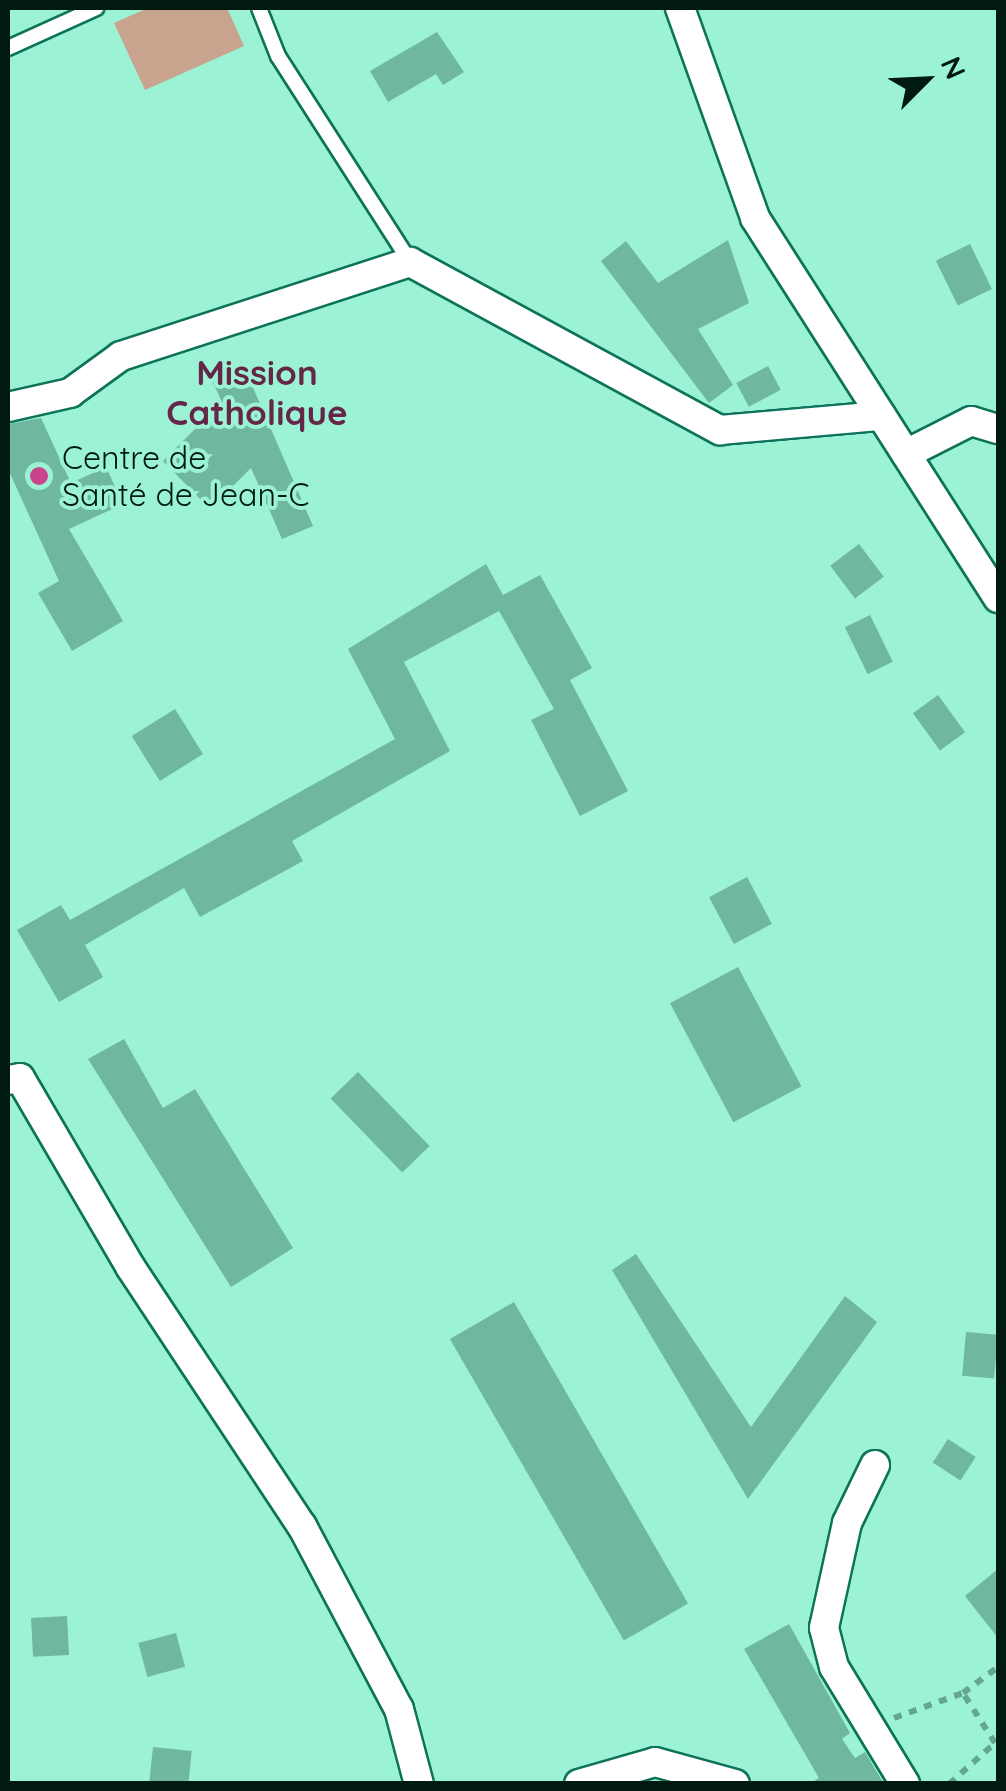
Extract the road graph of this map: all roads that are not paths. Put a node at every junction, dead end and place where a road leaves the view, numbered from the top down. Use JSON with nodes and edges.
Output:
{"nodes":[{"id":1,"x":96,"y":8,"type":"edge"},
{"id":2,"x":258,"y":8,"type":"edge"},
{"id":3,"x":680,"y":8,"type":"edge"},
{"id":4,"x":8,"y":48,"type":"edge"},
{"id":5,"x":410,"y":262,"type":"junction"},
{"id":6,"x":8,"y":407,"type":"edge"},
{"id":7,"x":881,"y":416,"type":"junction"},
{"id":8,"x":998,"y":429,"type":"edge"},
{"id":9,"x":906,"y":454,"type":"junction"},
{"id":10,"x":998,"y":598,"type":"edge"},
{"id":11,"x":8,"y":1080,"type":"edge"},
{"id":12,"x":875,"y":1465,"type":"dead end"},
{"id":13,"x":420,"y":1784,"type":"edge"},
{"id":14,"x":579,"y":1784,"type":"edge"},
{"id":15,"x":735,"y":1784,"type":"edge"},
{"id":16,"x":905,"y":1784,"type":"edge"}],
"edges":[{"from":1,"to":4,"type":"lane"},
{"from":2,"to":5,"type":"lane"},
{"from":3,"to":7,"type":"street"},
{"from":5,"to":6,"type":"street"},
{"from":5,"to":7,"type":"street"},
{"from":7,"to":9,"type":"street"},
{"from":8,"to":9,"type":"street"},
{"from":9,"to":10,"type":"street"},
{"from":11,"to":13,"type":"street"},
{"from":12,"to":16,"type":"street"},
{"from":14,"to":15,"type":"street"}]}
